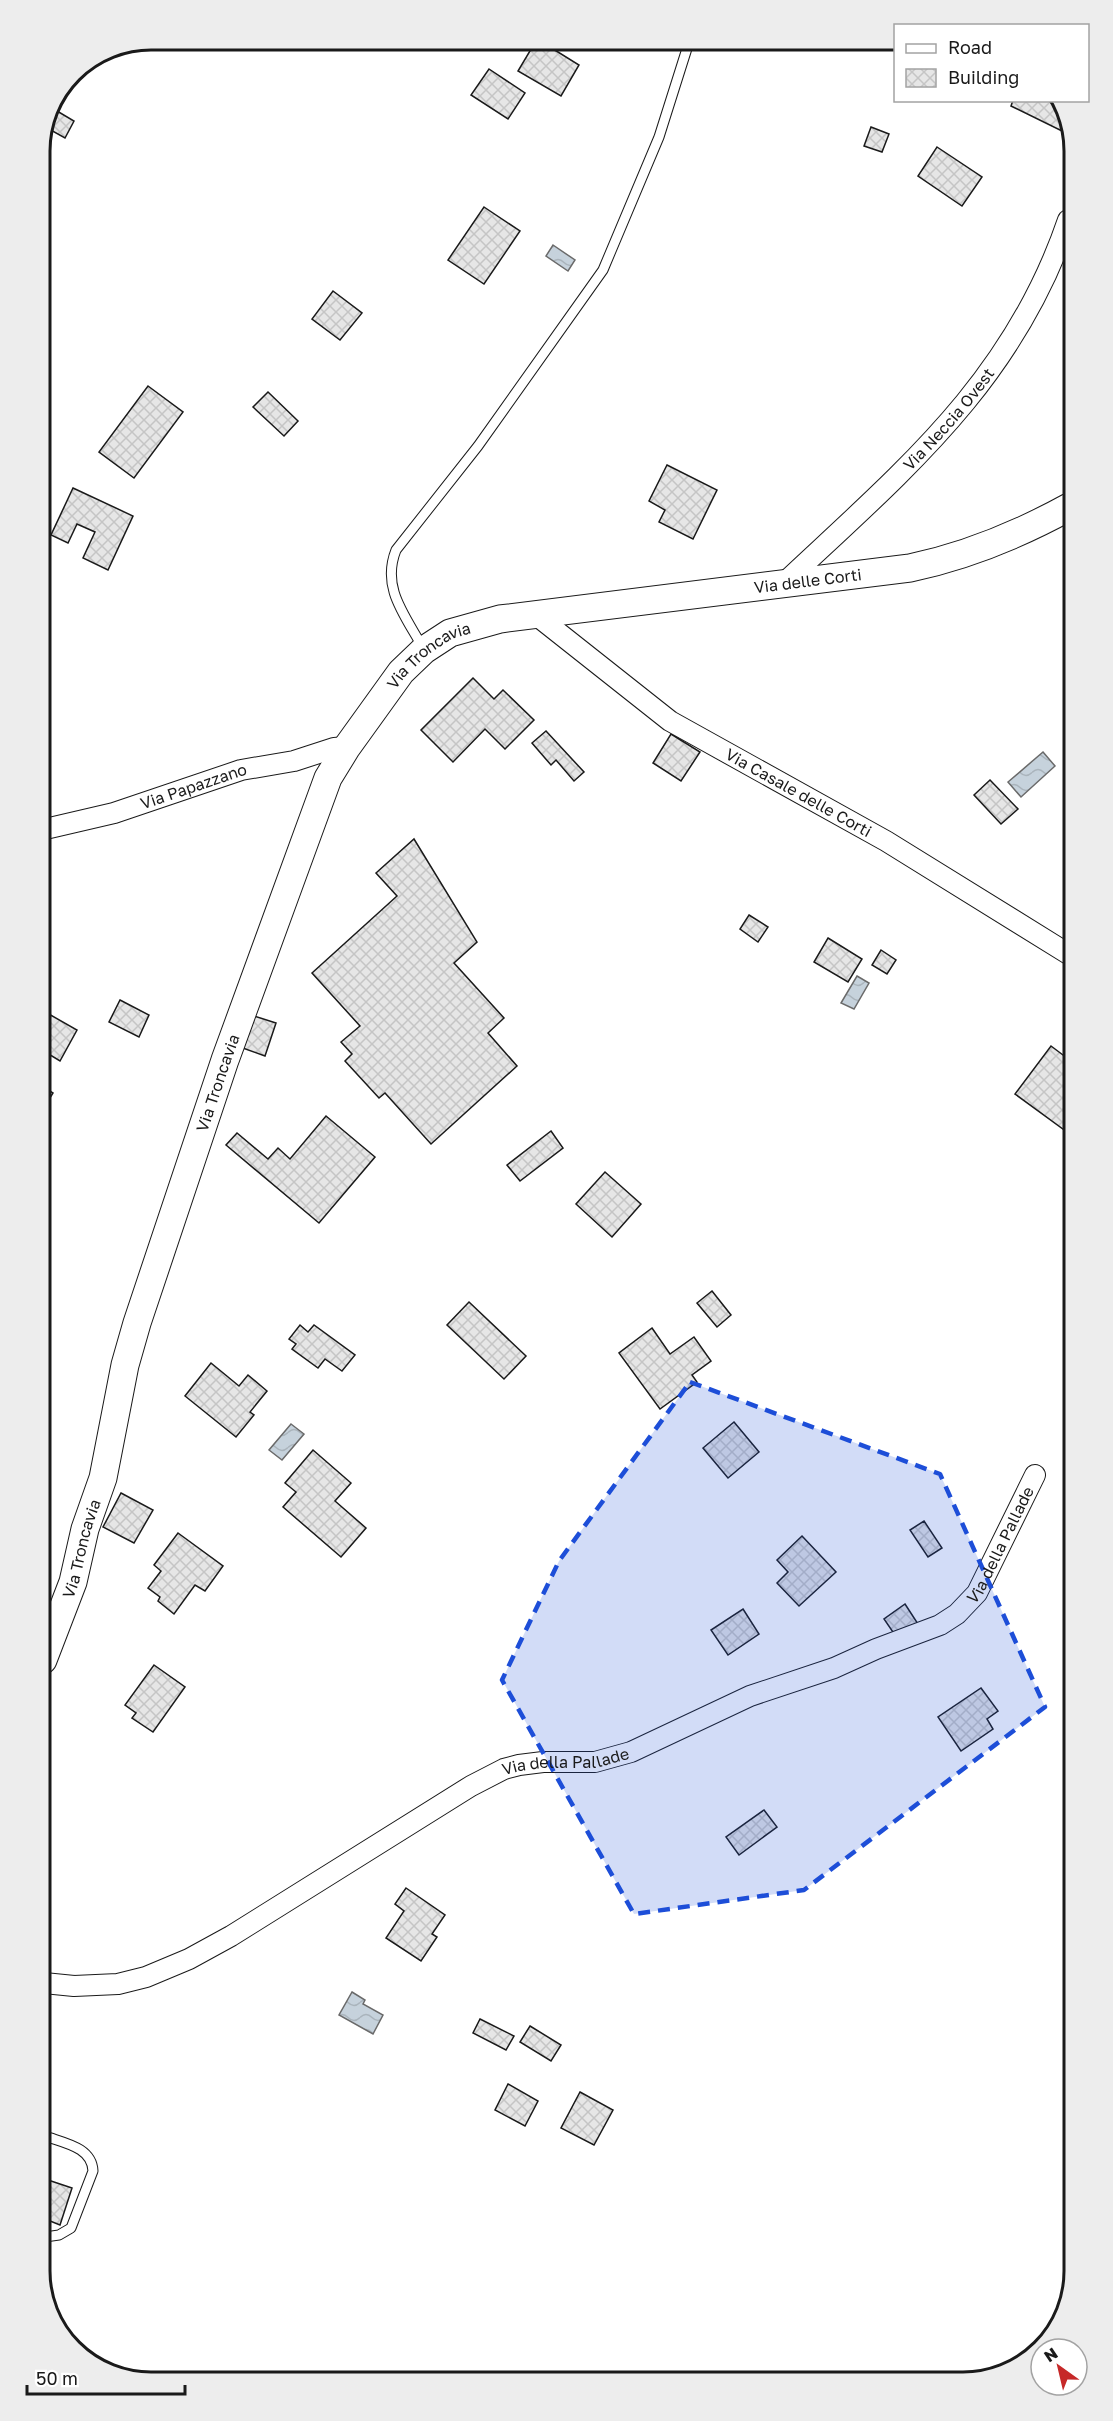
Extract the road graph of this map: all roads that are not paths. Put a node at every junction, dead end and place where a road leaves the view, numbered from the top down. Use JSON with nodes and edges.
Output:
{"nodes":[{"id":1,"x":686,"y":50,"type":"edge"},
{"id":2,"x":1064,"y":229,"type":"edge"},
{"id":3,"x":1064,"y":510,"type":"edge"},
{"id":4,"x":783,"y":584,"type":"junction"},
{"id":5,"x":536,"y":615,"type":"junction"},
{"id":6,"x":424,"y":650,"type":"junction"},
{"id":7,"x":346,"y":747,"type":"junction"},
{"id":8,"x":50,"y":828,"type":"edge"},
{"id":9,"x":1064,"y":951,"type":"edge"},
{"id":10,"x":1035,"y":1475,"type":"dead end"},
{"id":11,"x":50,"y":1642,"type":"edge"},
{"id":12,"x":50,"y":1984,"type":"edge"},
{"id":13,"x":50,"y":2138,"type":"edge"},
{"id":14,"x":50,"y":2236,"type":"edge"}],
"edges":[{"from":1,"to":6,"type":"lane"},
{"from":2,"to":4,"type":"street","name":"Via Neccia Ovest"},
{"from":3,"to":4,"type":"street","name":"Via delle Corti"},
{"from":4,"to":5,"type":"street","name":"Via delle Corti"},
{"from":5,"to":6,"type":"street","name":"Via Troncavia"},
{"from":5,"to":9,"type":"street","name":"Via Casale delle Corti"},
{"from":6,"to":7,"type":"street","name":"Via Troncavia"},
{"from":7,"to":8,"type":"street","name":"Via Papazzano"},
{"from":7,"to":11,"type":"street","name":"Via Troncavia"},
{"from":10,"to":12,"type":"street","name":"Via della Pallade"},
{"from":13,"to":14,"type":"lane"}]}
